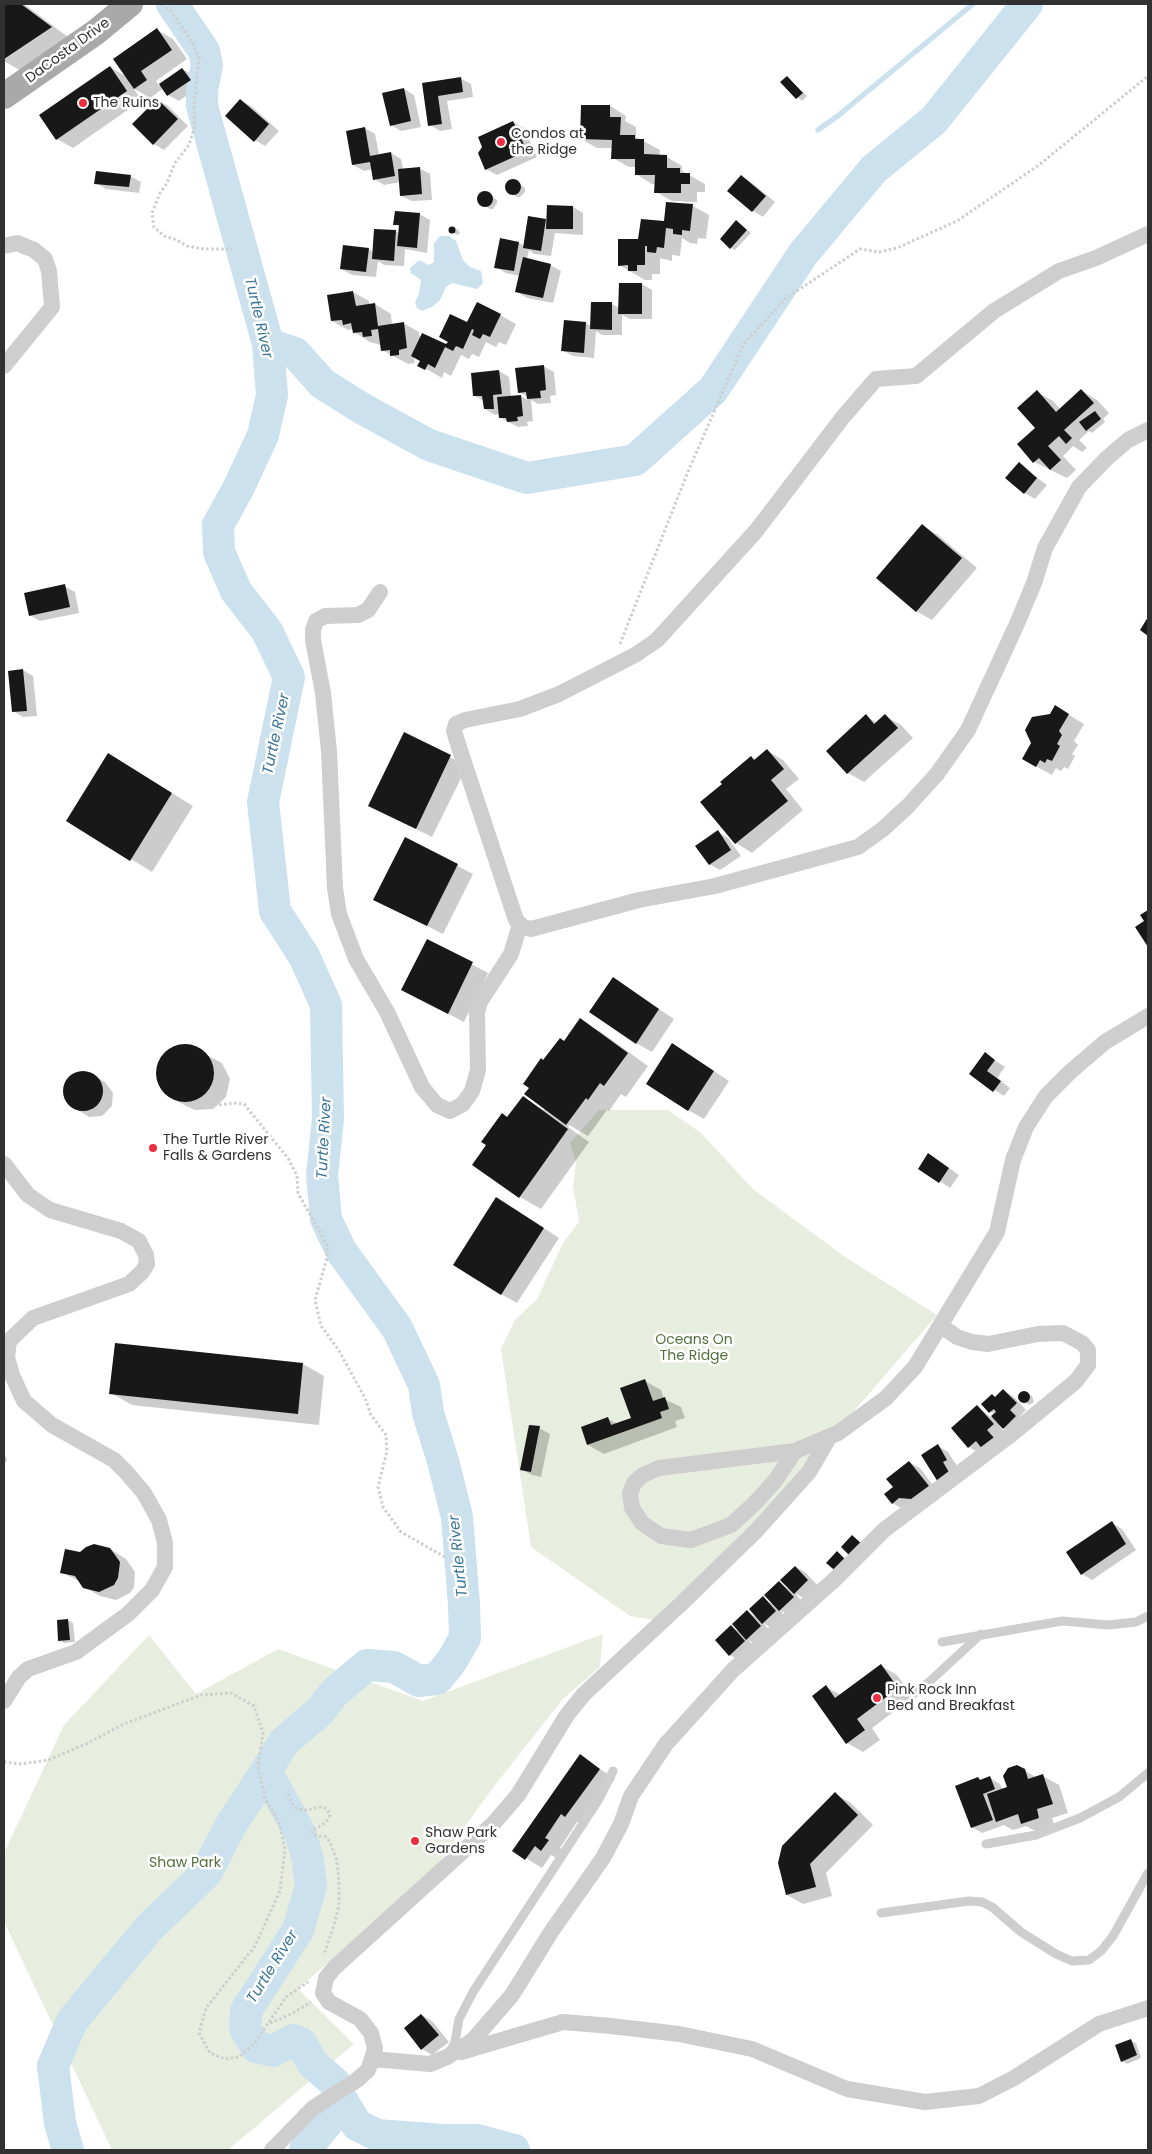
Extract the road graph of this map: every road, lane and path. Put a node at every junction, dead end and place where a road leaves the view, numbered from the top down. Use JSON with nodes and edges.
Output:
{"nodes":[{"id":1,"x":130,"y":4,"type":"edge"},
{"id":2,"x":162,"y":4,"type":"edge"},
{"id":3,"x":1148,"y":76,"type":"edge"},
{"id":4,"x":4,"y":96,"type":"edge"},
{"id":5,"x":1148,"y":234,"type":"edge"},
{"id":6,"x":4,"y":246,"type":"edge"},
{"id":7,"x":232,"y":249,"type":"dead end"},
{"id":8,"x":4,"y":366,"type":"edge"},
{"id":9,"x":1148,"y":430,"type":"edge"},
{"id":10,"x":380,"y":592,"type":"dead end"},
{"id":11,"x":611,"y":667,"type":"junction"},
{"id":12,"x":523,"y":927,"type":"junction"},
{"id":13,"x":1148,"y":1016,"type":"edge"},
{"id":14,"x":211,"y":1093,"type":"dead end"},
{"id":15,"x":4,"y":1164,"type":"edge"},
{"id":16,"x":941,"y":1326,"type":"junction"},
{"id":17,"x":830,"y":1436,"type":"junction"},
{"id":18,"x":795,"y":1451,"type":"junction"},
{"id":19,"x":445,"y":1557,"type":"dead end"},
{"id":20,"x":1148,"y":1616,"type":"edge"},
{"id":21,"x":982,"y":1634,"type":"junction"},
{"id":22,"x":942,"y":1642,"type":"dead end"},
{"id":23,"x":4,"y":1701,"type":"edge"},
{"id":24,"x":867,"y":1718,"type":"dead end"},
{"id":25,"x":4,"y":1762,"type":"edge"},
{"id":26,"x":613,"y":1771,"type":"dead end"},
{"id":27,"x":1148,"y":1773,"type":"edge"},
{"id":28,"x":288,"y":1794,"type":"dead end"},
{"id":29,"x":986,"y":1844,"type":"dead end"},
{"id":30,"x":1148,"y":1873,"type":"edge"},
{"id":31,"x":881,"y":1913,"type":"dead end"},
{"id":32,"x":323,"y":1958,"type":"dead end"},
{"id":33,"x":312,"y":1980,"type":"dead end"},
{"id":34,"x":323,"y":1993,"type":"junction"},
{"id":35,"x":1148,"y":2008,"type":"edge"},
{"id":36,"x":268,"y":2024,"type":"junction"},
{"id":37,"x":447,"y":2057,"type":"junction"},
{"id":38,"x":372,"y":2059,"type":"junction"},
{"id":39,"x":272,"y":2150,"type":"edge"}],
"edges":[{"from":1,"to":4,"type":"main road","name":"DaCosta Drive"},
{"from":2,"to":7,"type":"path"},
{"from":3,"to":11,"type":"path"},
{"from":5,"to":11,"type":"street"},
{"from":6,"to":8,"type":"street"},
{"from":9,"to":12,"type":"street"},
{"from":10,"to":12,"type":"street"},
{"from":11,"to":12,"type":"street"},
{"from":13,"to":16,"type":"street"},
{"from":14,"to":19,"type":"path"},
{"from":15,"to":23,"type":"street"},
{"from":16,"to":17,"type":"street"},
{"from":16,"to":37,"type":"street"},
{"from":17,"to":18,"type":"street"},
{"from":17,"to":34,"type":"street"},
{"from":18,"to":18,"type":"street"},
{"from":20,"to":21,"type":"lane"},
{"from":21,"to":22,"type":"lane"},
{"from":21,"to":24,"type":"lane"},
{"from":25,"to":36,"type":"path"},
{"from":26,"to":37,"type":"lane"},
{"from":27,"to":29,"type":"lane"},
{"from":28,"to":32,"type":"path"},
{"from":30,"to":31,"type":"lane"},
{"from":33,"to":36,"type":"path"},
{"from":34,"to":36,"type":"path"},
{"from":34,"to":38,"type":"street"},
{"from":35,"to":37,"type":"street"},
{"from":37,"to":38,"type":"street"},
{"from":38,"to":39,"type":"street"}]}
